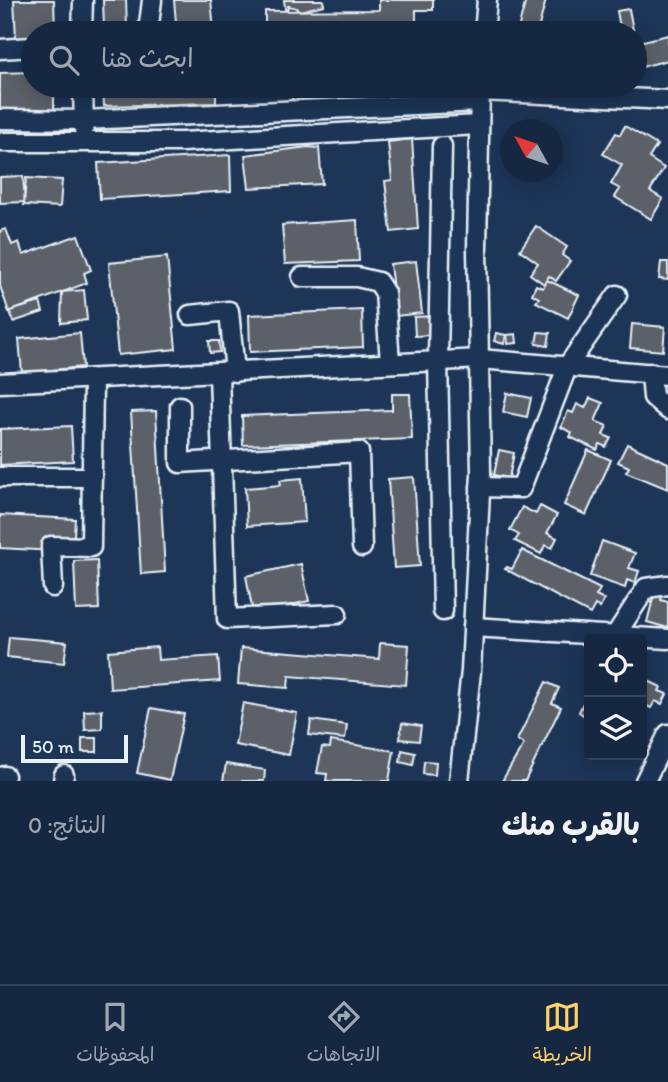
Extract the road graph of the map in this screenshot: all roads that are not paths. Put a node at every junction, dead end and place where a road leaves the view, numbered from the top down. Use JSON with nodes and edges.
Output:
{"nodes":[{"id":1,"x":83,"y":0,"type":"edge"},
{"id":2,"x":152,"y":0,"type":"edge"},
{"id":3,"x":487,"y":0,"type":"edge"},
{"id":4,"x":82,"y":21,"type":"edge"},
{"id":5,"x":149,"y":21,"type":"edge"},
{"id":6,"x":485,"y":21,"type":"edge"},
{"id":7,"x":21,"y":48,"type":"edge"},
{"id":8,"x":0,"y":49,"type":"edge"},
{"id":9,"x":83,"y":98,"type":"edge"},
{"id":10,"x":406,"y":98,"type":"edge"},
{"id":11,"x":479,"y":98,"type":"edge"},
{"id":12,"x":614,"y":98,"type":"edge"},
{"id":13,"x":668,"y":100,"type":"edge"},
{"id":14,"x":0,"y":118,"type":"edge"},
{"id":15,"x":84,"y":120,"type":"junction"},
{"id":16,"x":478,"y":125,"type":"junction"},
{"id":17,"x":0,"y":142,"type":"edge"},
{"id":18,"x":86,"y":143,"type":"junction"},
{"id":19,"x":442,"y":146,"type":"dead end"},
{"id":20,"x":302,"y":277,"type":"dead end"},
{"id":21,"x":617,"y":295,"type":"dead end"},
{"id":22,"x":190,"y":315,"type":"dead end"},
{"id":23,"x":480,"y":359,"type":"junction"},
{"id":24,"x":438,"y":360,"type":"junction"},
{"id":25,"x":390,"y":362,"type":"junction"},
{"id":26,"x":568,"y":365,"type":"junction"},
{"id":27,"x":227,"y":373,"type":"junction"},
{"id":28,"x":659,"y":374,"type":"edge"},
{"id":29,"x":93,"y":380,"type":"junction"},
{"id":30,"x":0,"y":383,"type":"edge"},
{"id":31,"x":180,"y":406,"type":"dead end"},
{"id":32,"x":668,"y":410,"type":"edge"},
{"id":33,"x":222,"y":461,"type":"junction"},
{"id":34,"x":0,"y":477,"type":"edge"},
{"id":35,"x":92,"y":477,"type":"junction"},
{"id":36,"x":480,"y":486,"type":"junction"},
{"id":37,"x":362,"y":547,"type":"dead end"},
{"id":38,"x":668,"y":585,"type":"edge"},
{"id":39,"x":53,"y":587,"type":"dead end"},
{"id":40,"x":443,"y":611,"type":"dead end"},
{"id":41,"x":337,"y":614,"type":"dead end"},
{"id":42,"x":473,"y":627,"type":"junction"},
{"id":43,"x":584,"y":634,"type":"edge"},
{"id":44,"x":616,"y":634,"type":"edge"},
{"id":45,"x":647,"y":638,"type":"edge"},
{"id":46,"x":668,"y":639,"type":"edge"},
{"id":47,"x":668,"y":734,"type":"edge"},
{"id":48,"x":459,"y":781,"type":"edge"},
{"id":49,"x":645,"y":781,"type":"edge"}],
"edges":[{"from":1,"to":4,"type":"street"},
{"from":2,"to":5,"type":"street"},
{"from":3,"to":6,"type":"street"},
{"from":7,"to":8,"type":"street"},
{"from":9,"to":15,"type":"street"},
{"from":10,"to":15,"type":"street"},
{"from":11,"to":16,"type":"street"},
{"from":12,"to":13,"type":"street"},
{"from":14,"to":15,"type":"street"},
{"from":15,"to":18,"type":"street"},
{"from":16,"to":18,"type":"street"},
{"from":16,"to":23,"type":"street"},
{"from":17,"to":18,"type":"street"},
{"from":19,"to":24,"type":"street"},
{"from":20,"to":25,"type":"street"},
{"from":21,"to":26,"type":"street"},
{"from":22,"to":27,"type":"street"},
{"from":23,"to":24,"type":"street"},
{"from":23,"to":26,"type":"street"},
{"from":23,"to":36,"type":"street"},
{"from":24,"to":25,"type":"street"},
{"from":24,"to":40,"type":"street"},
{"from":25,"to":27,"type":"street"},
{"from":26,"to":28,"type":"street"},
{"from":26,"to":36,"type":"street"},
{"from":27,"to":29,"type":"street"},
{"from":27,"to":33,"type":"street"},
{"from":28,"to":32,"type":"street"},
{"from":29,"to":30,"type":"street"},
{"from":29,"to":35,"type":"street"},
{"from":31,"to":33,"type":"street"},
{"from":33,"to":37,"type":"street"},
{"from":33,"to":41,"type":"street"},
{"from":34,"to":35,"type":"street"},
{"from":35,"to":39,"type":"street"},
{"from":36,"to":42,"type":"street"},
{"from":38,"to":44,"type":"street"},
{"from":42,"to":43,"type":"street"},
{"from":42,"to":48,"type":"street"},
{"from":45,"to":46,"type":"street"},
{"from":47,"to":49,"type":"street"}]}
